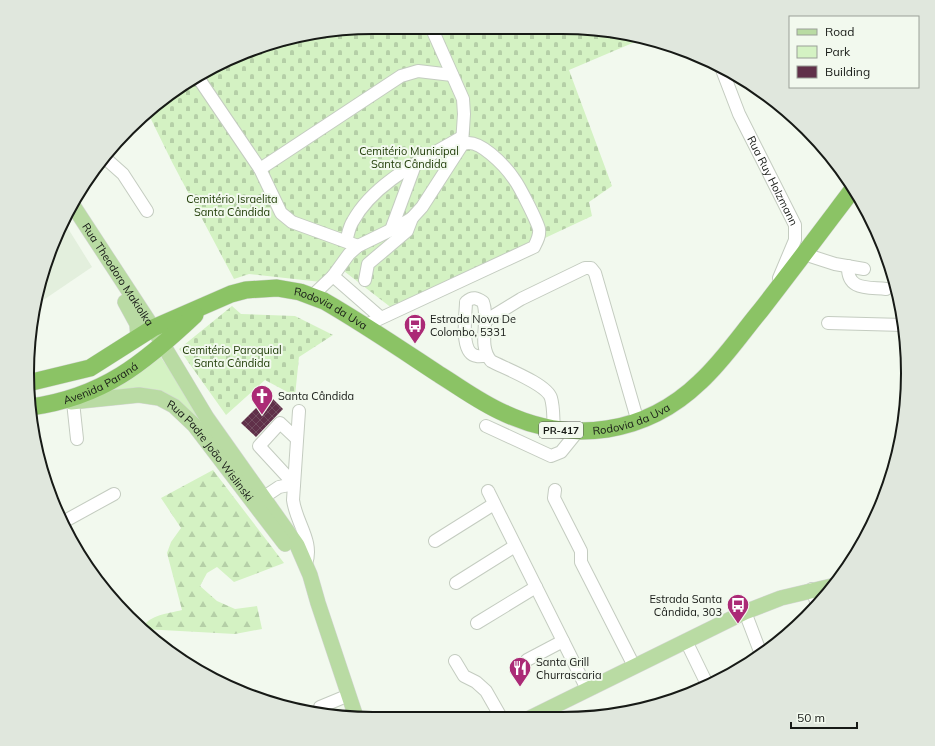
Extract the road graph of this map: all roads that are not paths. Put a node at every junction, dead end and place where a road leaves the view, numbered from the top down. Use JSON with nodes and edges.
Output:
{"nodes":[{"id":1,"x":435,"y":34,"type":"edge"},
{"id":2,"x":452,"y":75,"type":"junction"},
{"id":3,"x":725,"y":76,"type":"edge"},
{"id":4,"x":200,"y":81,"type":"edge"},
{"id":5,"x":462,"y":141,"type":"junction"},
{"id":6,"x":109,"y":161,"type":"edge"},
{"id":7,"x":415,"y":165,"type":"junction"},
{"id":8,"x":260,"y":169,"type":"junction"},
{"id":9,"x":849,"y":194,"type":"edge"},
{"id":10,"x":75,"y":210,"type":"edge"},
{"id":11,"x":76,"y":210,"type":"edge"},
{"id":12,"x":147,"y":210,"type":"dead end"},
{"id":13,"x":412,"y":218,"type":"junction"},
{"id":14,"x":391,"y":230,"type":"junction"},
{"id":15,"x":346,"y":241,"type":"junction"},
{"id":16,"x":358,"y":246,"type":"junction"},
{"id":17,"x":804,"y":254,"type":"junction"},
{"id":18,"x":848,"y":266,"type":"junction"},
{"id":19,"x":864,"y":269,"type":"dead end"},
{"id":20,"x":333,"y":276,"type":"junction"},
{"id":21,"x":365,"y":280,"type":"dead end"},
{"id":22,"x":886,"y":289,"type":"dead end"},
{"id":23,"x":772,"y":295,"type":"junction"},
{"id":24,"x":312,"y":296,"type":"junction"},
{"id":25,"x":204,"y":307,"type":"junction"},
{"id":26,"x":380,"y":317,"type":"junction"},
{"id":27,"x":485,"y":321,"type":"junction"},
{"id":28,"x":828,"y":324,"type":"dead end"},
{"id":29,"x":897,"y":325,"type":"edge"},
{"id":30,"x":364,"y":326,"type":"junction"},
{"id":31,"x":153,"y":328,"type":"junction"},
{"id":32,"x":138,"y":338,"type":"junction"},
{"id":33,"x":163,"y":346,"type":"junction"},
{"id":34,"x":486,"y":356,"type":"junction"},
{"id":35,"x":34,"y":382,"type":"edge"},
{"id":36,"x":73,"y":402,"type":"junction"},
{"id":37,"x":39,"y":406,"type":"edge"},
{"id":38,"x":299,"y":411,"type":"dead end"},
{"id":39,"x":638,"y":422,"type":"junction"},
{"id":40,"x":486,"y":426,"type":"dead end"},
{"id":41,"x":554,"y":430,"type":"junction"},
{"id":42,"x":578,"y":431,"type":"junction"},
{"id":43,"x":297,"y":439,"type":"junction"},
{"id":44,"x":77,"y":440,"type":"dead end"},
{"id":45,"x":223,"y":463,"type":"junction"},
{"id":46,"x":280,"y":469,"type":"junction"},
{"id":47,"x":294,"y":484,"type":"junction"},
{"id":48,"x":279,"y":487,"type":"junction"},
{"id":49,"x":555,"y":490,"type":"dead end"},
{"id":50,"x":488,"y":491,"type":"dead end"},
{"id":51,"x":114,"y":494,"type":"dead end"},
{"id":52,"x":264,"y":497,"type":"junction"},
{"id":53,"x":494,"y":504,"type":"junction"},
{"id":54,"x":67,"y":520,"type":"edge"},
{"id":55,"x":435,"y":541,"type":"dead end"},
{"id":56,"x":515,"y":546,"type":"junction"},
{"id":57,"x":306,"y":564,"type":"junction"},
{"id":58,"x":456,"y":583,"type":"dead end"},
{"id":59,"x":825,"y":586,"type":"edge"},
{"id":60,"x":536,"y":587,"type":"junction"},
{"id":61,"x":812,"y":589,"type":"junction"},
{"id":62,"x":815,"y":599,"type":"edge"},
{"id":63,"x":318,"y":603,"type":"junction"},
{"id":64,"x":745,"y":612,"type":"junction"},
{"id":65,"x":476,"y":623,"type":"dead end"},
{"id":66,"x":563,"y":641,"type":"junction"},
{"id":67,"x":686,"y":641,"type":"junction"},
{"id":68,"x":759,"y":649,"type":"edge"},
{"id":69,"x":527,"y":660,"type":"dead end"},
{"id":70,"x":455,"y":661,"type":"dead end"},
{"id":71,"x":634,"y":666,"type":"junction"},
{"id":72,"x":705,"y":680,"type":"edge"},
{"id":73,"x":587,"y":689,"type":"junction"},
{"id":74,"x":349,"y":695,"type":"junction"},
{"id":75,"x":320,"y":707,"type":"edge"},
{"id":76,"x":354,"y":711,"type":"edge"},
{"id":77,"x":498,"y":712,"type":"edge"},
{"id":78,"x":542,"y":712,"type":"edge"}],
"edges":[{"from":1,"to":2,"type":"street"},
{"from":2,"to":5,"type":"street"},
{"from":2,"to":8,"type":"street"},
{"from":3,"to":23,"type":"street","name":"Rua Ruy Holzmann"},
{"from":4,"to":8,"type":"street"},
{"from":5,"to":7,"type":"street"},
{"from":5,"to":13,"type":"street"},
{"from":5,"to":26,"type":"street"},
{"from":6,"to":12,"type":"street"},
{"from":7,"to":14,"type":"street"},
{"from":7,"to":15,"type":"street"},
{"from":8,"to":15,"type":"street"},
{"from":9,"to":17,"type":"highway","name":"Rodovia da Uva","number":"PR-417"},
{"from":10,"to":32,"type":"main road","name":"Rua Theodoro Makiolka"},
{"from":11,"to":31,"type":"main road","name":"Rua Theodoro Makiolka"},
{"from":13,"to":14,"type":"street"},
{"from":13,"to":21,"type":"street"},
{"from":14,"to":16,"type":"street"},
{"from":15,"to":16,"type":"street"},
{"from":16,"to":20,"type":"street"},
{"from":17,"to":18,"type":"street"},
{"from":17,"to":23,"type":"highway","name":"Rodovia da Uva","number":"PR-417"},
{"from":18,"to":19,"type":"street"},
{"from":18,"to":22,"type":"street"},
{"from":20,"to":24,"type":"street"},
{"from":20,"to":26,"type":"street"},
{"from":23,"to":39,"type":"highway","name":"Rodovia da Uva","number":"PR-417"},
{"from":24,"to":25,"type":"highway","name":"Rodovia da Uva","number":"PR-417"},
{"from":24,"to":30,"type":"highway","name":"Rodovia da Uva","number":"PR-417"},
{"from":25,"to":31,"type":"highway","name":"Rodovia da Uva","number":"PR-417"},
{"from":25,"to":33,"type":"highway","name":"Rodovia da Uva","number":"PR-417"},
{"from":26,"to":30,"type":"street"},
{"from":27,"to":34,"type":"street"},
{"from":27,"to":34,"type":"street"},
{"from":27,"to":39,"type":"street"},
{"from":28,"to":29,"type":"street"},
{"from":30,"to":41,"type":"highway","name":"Rodovia da Uva","number":"PR-417"},
{"from":31,"to":32,"type":"highway","name":"Avenida Paraná"},
{"from":31,"to":33,"type":"main road","name":"Rua Theodoro Makiolka"},
{"from":32,"to":35,"type":"highway","name":"Avenida Paraná"},
{"from":33,"to":37,"type":"highway","name":"Avenida Paraná"},
{"from":33,"to":52,"type":"main road","name":"Rua Padre João Wislinski"},
{"from":34,"to":41,"type":"street"},
{"from":36,"to":37,"type":"main road","name":"Rua Padre João Wislinski"},
{"from":36,"to":44,"type":"street"},
{"from":36,"to":45,"type":"main road","name":"Rua Padre João Wislinski"},
{"from":38,"to":43,"type":"street"},
{"from":39,"to":42,"type":"highway","name":"Rodovia da Uva","number":"PR-417"},
{"from":40,"to":42,"type":"street"},
{"from":41,"to":42,"type":"highway","name":"Rodovia da Uva","number":"PR-417"},
{"from":43,"to":46,"type":"street"},
{"from":43,"to":47,"type":"street"},
{"from":45,"to":52,"type":"main road"},
{"from":45,"to":63,"type":"main road","name":"Rua Padre João Wislinski"},
{"from":46,"to":47,"type":"street"},
{"from":46,"to":48,"type":"street"},
{"from":47,"to":48,"type":"street"},
{"from":47,"to":57,"type":"street"},
{"from":48,"to":52,"type":"street"},
{"from":49,"to":71,"type":"street"},
{"from":50,"to":53,"type":"street"},
{"from":51,"to":54,"type":"street"},
{"from":52,"to":57,"type":"main road","name":"Rua Padre João Wislinski"},
{"from":53,"to":55,"type":"street"},
{"from":53,"to":56,"type":"street"},
{"from":56,"to":58,"type":"street"},
{"from":56,"to":60,"type":"street"},
{"from":57,"to":63,"type":"main road","name":"Rua Padre João Wislinski"},
{"from":59,"to":61,"type":"main road"},
{"from":60,"to":65,"type":"street"},
{"from":60,"to":66,"type":"street"},
{"from":61,"to":62,"type":"street"},
{"from":61,"to":64,"type":"main road"},
{"from":63,"to":74,"type":"main road","name":"Rua Padre João Wislinski"},
{"from":64,"to":67,"type":"main road"},
{"from":64,"to":68,"type":"street"},
{"from":66,"to":69,"type":"street"},
{"from":66,"to":73,"type":"street"},
{"from":67,"to":71,"type":"main road"},
{"from":67,"to":72,"type":"street"},
{"from":70,"to":77,"type":"street"},
{"from":71,"to":73,"type":"main road"},
{"from":73,"to":78,"type":"main road"},
{"from":74,"to":75,"type":"street"},
{"from":74,"to":76,"type":"main road","name":"Rua Padre João Wislinski"}]}
